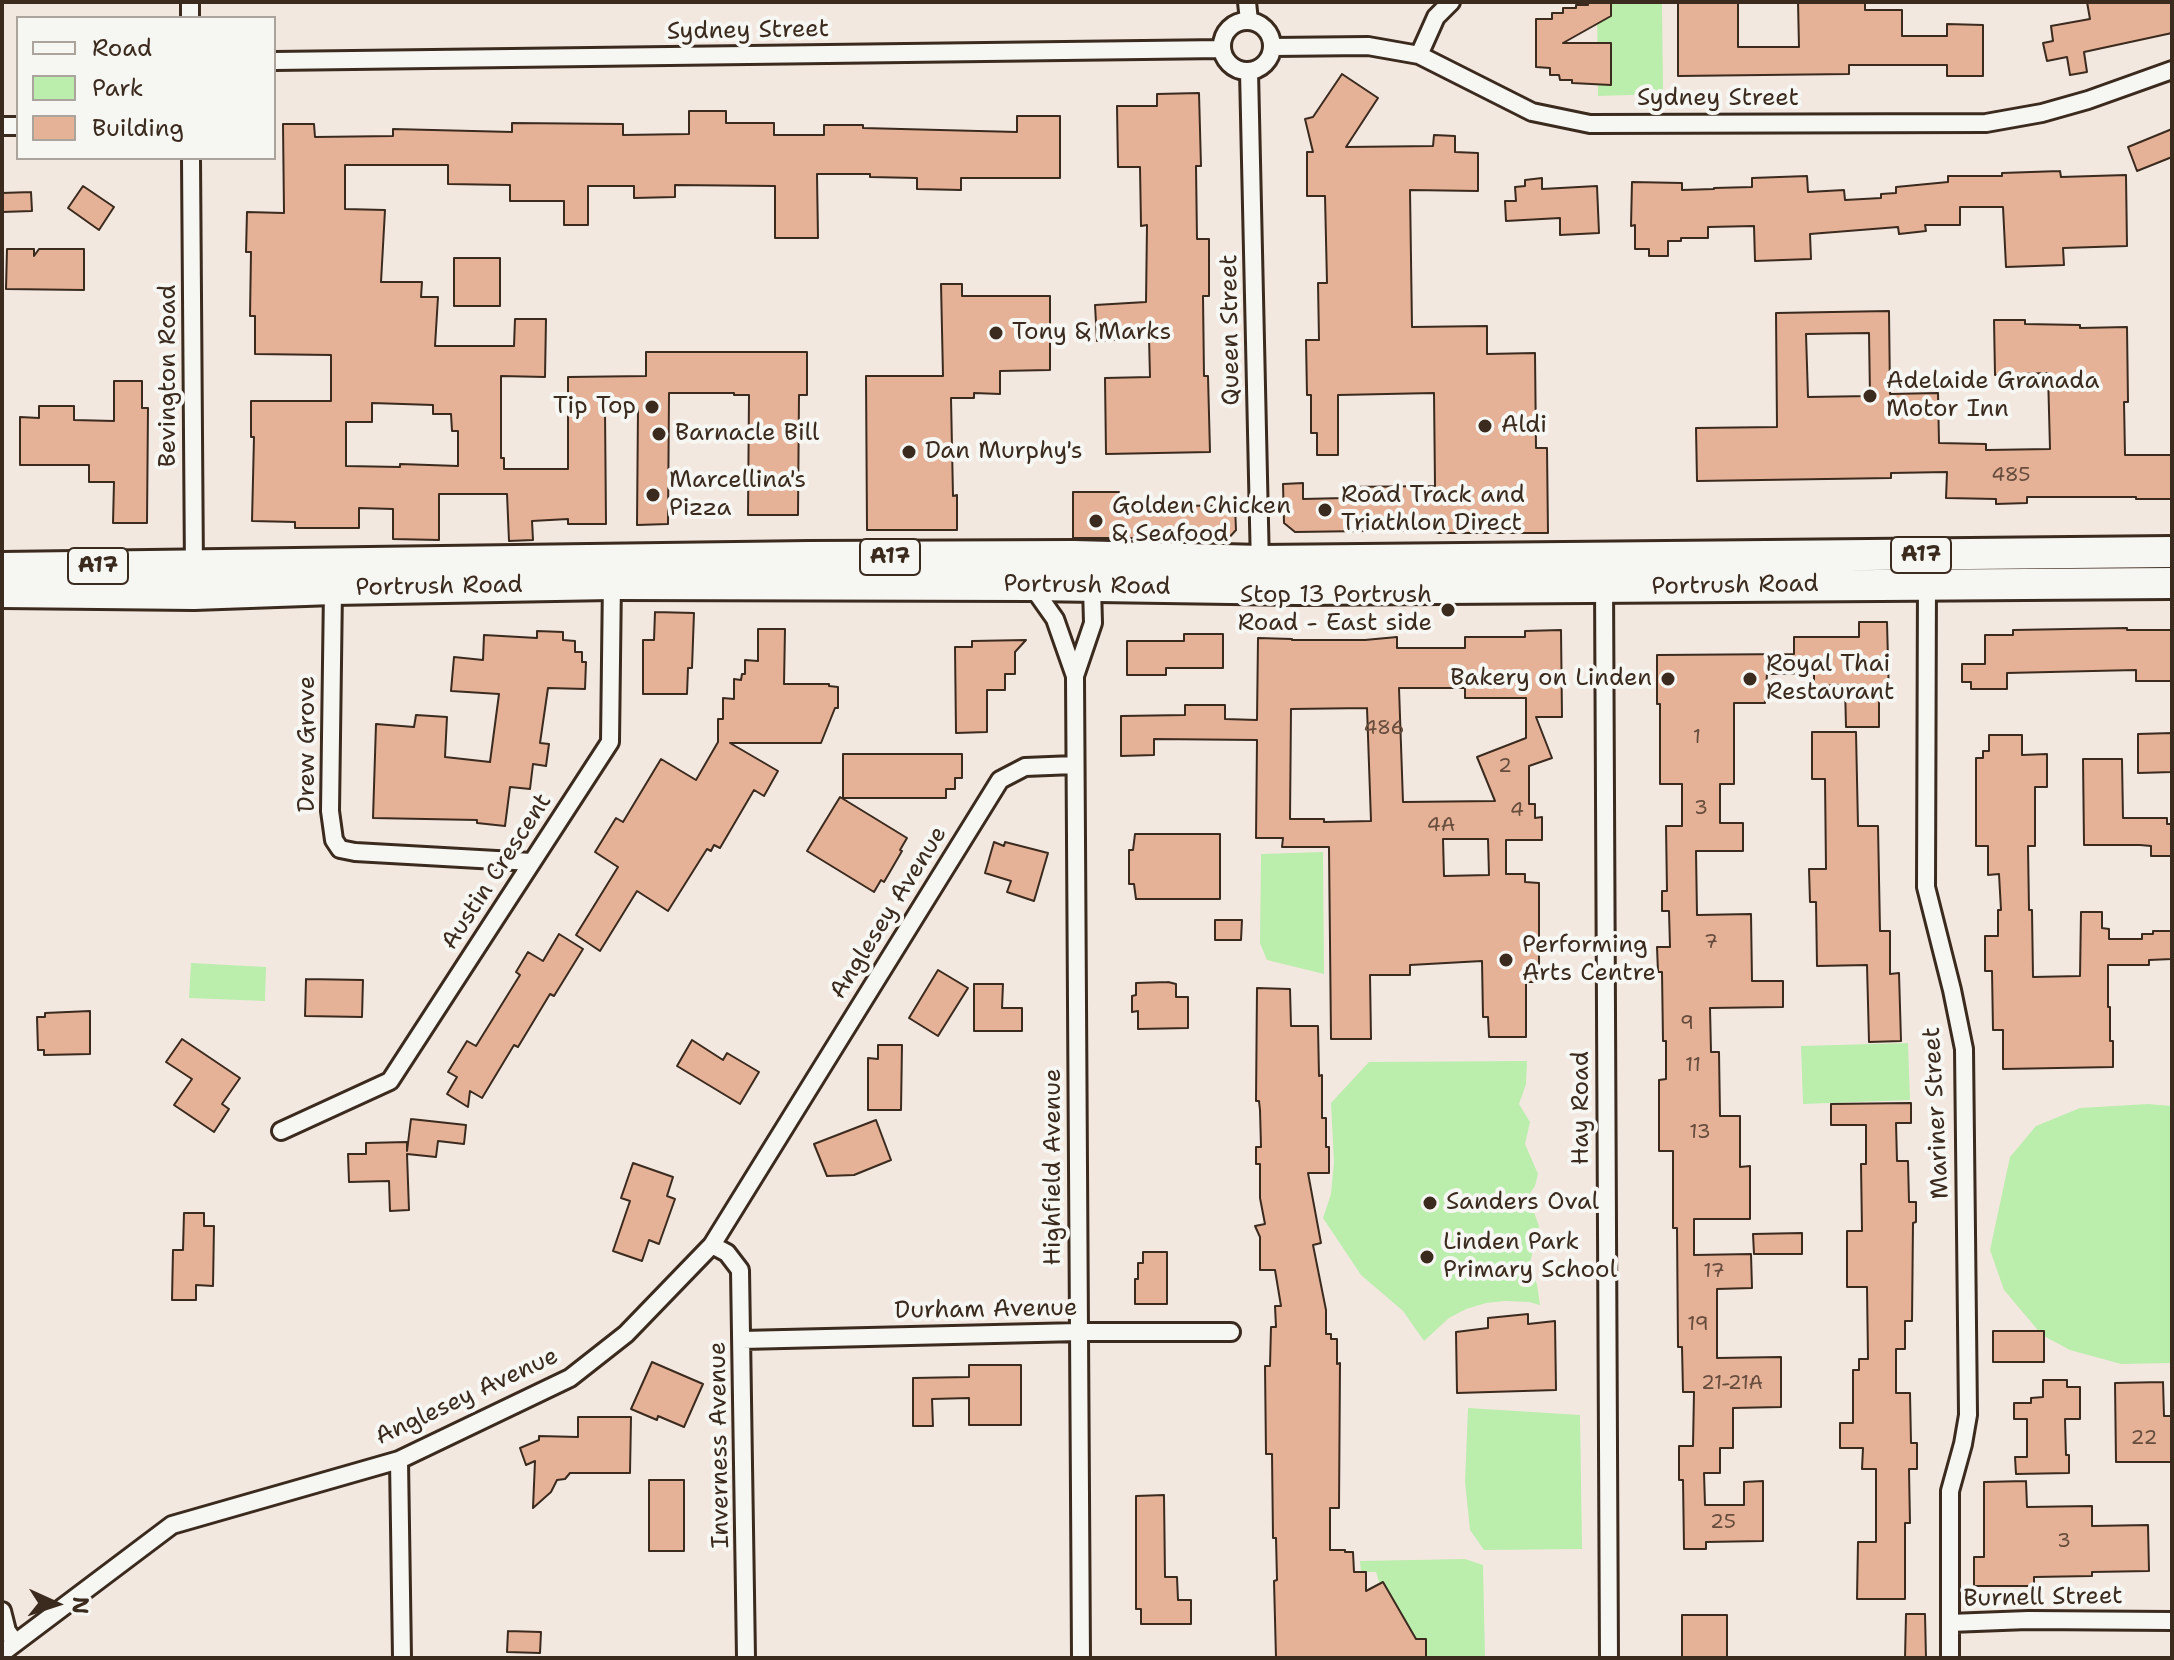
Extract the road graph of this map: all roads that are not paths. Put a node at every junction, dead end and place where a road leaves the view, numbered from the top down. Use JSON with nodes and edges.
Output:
{"nodes":[{"id":1,"x":1247,"y":2,"type":"edge"},
{"id":2,"x":1451,"y":2,"type":"edge"},
{"id":3,"x":1249,"y":21,"type":"junction"},
{"id":4,"x":1272,"y":47,"type":"junction"},
{"id":5,"x":1222,"y":49,"type":"junction"},
{"id":6,"x":1419,"y":55,"type":"junction"},
{"id":7,"x":276,"y":61,"type":"edge"},
{"id":8,"x":2172,"y":70,"type":"edge"},
{"id":9,"x":1249,"y":71,"type":"junction"},
{"id":10,"x":191,"y":160,"type":"edge"},
{"id":11,"x":2172,"y":552,"type":"edge"},
{"id":12,"x":1074,"y":556,"type":"junction"},
{"id":13,"x":2,"y":568,"type":"edge"},
{"id":14,"x":1927,"y":570,"type":"junction"},
{"id":15,"x":612,"y":572,"type":"junction"},
{"id":16,"x":1604,"y":573,"type":"junction"},
{"id":17,"x":1260,"y":575,"type":"junction"},
{"id":18,"x":194,"y":580,"type":"junction"},
{"id":19,"x":2172,"y":583,"type":"edge"},
{"id":20,"x":1031,"y":585,"type":"junction"},
{"id":21,"x":1092,"y":587,"type":"junction"},
{"id":22,"x":333,"y":589,"type":"junction"},
{"id":23,"x":2,"y":592,"type":"edge"},
{"id":24,"x":1075,"y":676,"type":"junction"},
{"id":25,"x":1074,"y":765,"type":"junction"},
{"id":26,"x":532,"y":862,"type":"junction"},
{"id":27,"x":281,"y":1131,"type":"dead end"},
{"id":28,"x":712,"y":1245,"type":"junction"},
{"id":29,"x":1079,"y":1332,"type":"junction"},
{"id":30,"x":1231,"y":1332,"type":"dead end"},
{"id":31,"x":742,"y":1340,"type":"junction"},
{"id":32,"x":399,"y":1460,"type":"junction"},
{"id":33,"x":2,"y":1611,"type":"edge"},
{"id":34,"x":2172,"y":1621,"type":"edge"},
{"id":35,"x":1950,"y":1623,"type":"junction"},
{"id":36,"x":9,"y":1648,"type":"edge"},
{"id":37,"x":402,"y":1658,"type":"edge"},
{"id":38,"x":746,"y":1658,"type":"edge"},
{"id":39,"x":1081,"y":1658,"type":"edge"},
{"id":40,"x":1609,"y":1658,"type":"edge"},
{"id":41,"x":1950,"y":1658,"type":"edge"}],
"edges":[{"from":1,"to":3,"type":"street"},
{"from":2,"to":6,"type":"street"},
{"from":3,"to":4,"type":"street"},
{"from":3,"to":5,"type":"street"},
{"from":4,"to":6,"type":"street","name":"Sydney Street"},
{"from":4,"to":9,"type":"street"},
{"from":5,"to":7,"type":"street","name":"Sydney Street"},
{"from":5,"to":9,"type":"street"},
{"from":6,"to":8,"type":"street","name":"Sydney Street"},
{"from":9,"to":17,"type":"street","name":"Queen Street"},
{"from":10,"to":18,"type":"street","name":"Bevington Road"},
{"from":11,"to":14,"type":"highway","name":"Portrush Road","number":"A17"},
{"from":12,"to":15,"type":"highway","name":"Portrush Road","number":"A17"},
{"from":12,"to":17,"type":"highway","name":"Portrush Road","number":"A17"},
{"from":12,"to":21,"type":"street"},
{"from":13,"to":18,"type":"highway","name":"Portrush Road","number":"A17"},
{"from":14,"to":16,"type":"highway","name":"Portrush Road","number":"A17"},
{"from":14,"to":19,"type":"highway","name":"Portrush Road","number":"A17"},
{"from":14,"to":35,"type":"street","name":"Mariner Street"},
{"from":15,"to":18,"type":"highway","name":"Portrush Road","number":"A17"},
{"from":15,"to":20,"type":"highway","name":"Portrush Road","number":"A17"},
{"from":15,"to":22,"type":"highway","name":"Portrush Road","number":"A17"},
{"from":15,"to":26,"type":"street","name":"Austin Crescent"},
{"from":16,"to":17,"type":"highway","name":"Portrush Road","number":"A17"},
{"from":16,"to":40,"type":"street","name":"Hay Road"},
{"from":17,"to":21,"type":"highway","name":"Portrush Road","number":"A17"},
{"from":18,"to":22,"type":"highway","name":"Portrush Road","number":"A17"},
{"from":18,"to":23,"type":"highway","name":"Portrush Road","number":"A17"},
{"from":20,"to":21,"type":"highway","name":"Portrush Road","number":"A17"},
{"from":20,"to":24,"type":"street","name":"Highfield Avenue"},
{"from":21,"to":24,"type":"street","name":"Highfield Avenue"},
{"from":22,"to":26,"type":"street","name":"Drew Grove"},
{"from":24,"to":25,"type":"street","name":"Highfield Avenue"},
{"from":25,"to":28,"type":"street","name":"Anglesey Avenue"},
{"from":25,"to":29,"type":"street","name":"Highfield Avenue"},
{"from":26,"to":27,"type":"street","name":"Austin Crescent"},
{"from":28,"to":31,"type":"street","name":"Inverness Avenue"},
{"from":28,"to":32,"type":"street","name":"Anglesey Avenue"},
{"from":29,"to":30,"type":"street","name":"Durham Avenue"},
{"from":29,"to":31,"type":"street","name":"Durham Avenue"},
{"from":29,"to":39,"type":"street","name":"Highfield Avenue"},
{"from":31,"to":38,"type":"street","name":"Inverness Avenue"},
{"from":32,"to":36,"type":"street","name":"Anglesey Avenue"},
{"from":32,"to":37,"type":"street"},
{"from":33,"to":36,"type":"street"},
{"from":34,"to":35,"type":"street","name":"Burnell Street"},
{"from":35,"to":41,"type":"street","name":"Burnell Street"}]}
